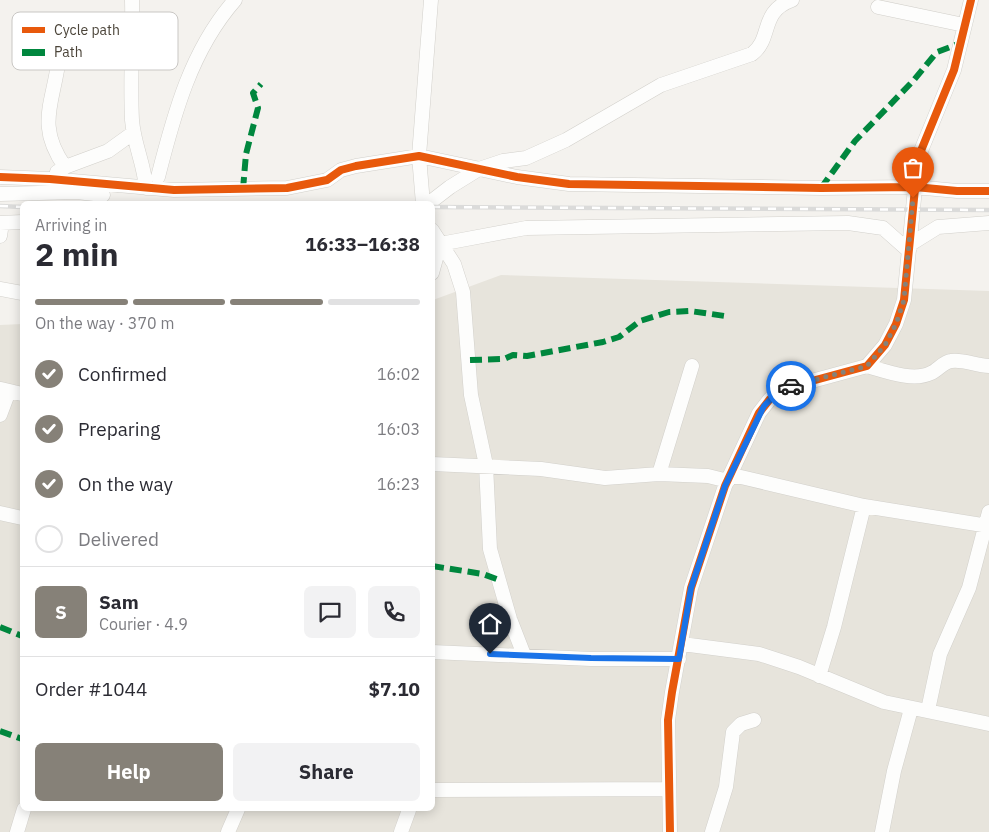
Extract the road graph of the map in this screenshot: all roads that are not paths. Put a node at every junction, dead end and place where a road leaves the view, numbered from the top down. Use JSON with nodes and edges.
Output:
{"nodes":[{"id":1,"x":236,"y":0,"type":"edge"},
{"id":2,"x":431,"y":0,"type":"edge"},
{"id":3,"x":792,"y":0,"type":"edge"},
{"id":4,"x":971,"y":0,"type":"edge"},
{"id":5,"x":878,"y":7,"type":"dead end"},
{"id":6,"x":964,"y":25,"type":"junction"},
{"id":7,"x":57,"y":70,"type":"edge"},
{"id":8,"x":133,"y":70,"type":"edge"},
{"id":9,"x":134,"y":133,"type":"junction"},
{"id":10,"x":418,"y":156,"type":"junction"},
{"id":11,"x":144,"y":165,"type":"junction"},
{"id":12,"x":65,"y":167,"type":"junction"},
{"id":13,"x":479,"y":169,"type":"junction"},
{"id":14,"x":0,"y":177,"type":"edge"},
{"id":15,"x":158,"y":177,"type":"junction"},
{"id":16,"x":50,"y":179,"type":"junction"},
{"id":17,"x":915,"y":187,"type":"junction"},
{"id":18,"x":146,"y":188,"type":"junction"},
{"id":19,"x":174,"y":190,"type":"junction"},
{"id":20,"x":989,"y":190,"type":"edge"},
{"id":21,"x":0,"y":194,"type":"edge"},
{"id":22,"x":103,"y":195,"type":"dead end"},
{"id":23,"x":423,"y":201,"type":"edge"},
{"id":24,"x":432,"y":201,"type":"edge"},
{"id":25,"x":20,"y":222,"type":"edge"},
{"id":26,"x":989,"y":223,"type":"edge"},
{"id":27,"x":1,"y":227,"type":"edge"},
{"id":28,"x":435,"y":235,"type":"edge"},
{"id":29,"x":440,"y":244,"type":"junction"},
{"id":30,"x":909,"y":248,"type":"junction"},
{"id":31,"x":435,"y":262,"type":"edge"},
{"id":32,"x":0,"y":289,"type":"edge"},
{"id":33,"x":20,"y":293,"type":"edge"},
{"id":34,"x":692,"y":366,"type":"dead end"},
{"id":35,"x":867,"y":366,"type":"junction"},
{"id":36,"x":989,"y":366,"type":"edge"},
{"id":37,"x":11,"y":391,"type":"edge"},
{"id":38,"x":0,"y":415,"type":"edge"},
{"id":39,"x":435,"y":464,"type":"edge"},
{"id":40,"x":486,"y":465,"type":"junction"},
{"id":41,"x":659,"y":474,"type":"junction"},
{"id":42,"x":729,"y":479,"type":"junction"},
{"id":43,"x":864,"y":506,"type":"junction"},
{"id":44,"x":0,"y":513,"type":"edge"},
{"id":45,"x":20,"y":518,"type":"edge"},
{"id":46,"x":988,"y":521,"type":"edge"},
{"id":47,"x":682,"y":644,"type":"junction"},
{"id":48,"x":435,"y":652,"type":"edge"},
{"id":49,"x":524,"y":655,"type":"junction"},
{"id":50,"x":679,"y":659,"type":"junction"},
{"id":51,"x":819,"y":676,"type":"junction"},
{"id":52,"x":912,"y":709,"type":"junction"},
{"id":53,"x":928,"y":710,"type":"junction"},
{"id":54,"x":754,"y":720,"type":"dead end"},
{"id":55,"x":989,"y":724,"type":"edge"},
{"id":56,"x":669,"y":789,"type":"junction"},
{"id":57,"x":435,"y":790,"type":"edge"},
{"id":58,"x":23,"y":811,"type":"edge"},
{"id":59,"x":237,"y":811,"type":"edge"},
{"id":60,"x":238,"y":811,"type":"edge"},
{"id":61,"x":408,"y":811,"type":"edge"},
{"id":62,"x":409,"y":811,"type":"edge"},
{"id":63,"x":17,"y":832,"type":"edge"},
{"id":64,"x":228,"y":832,"type":"edge"},
{"id":65,"x":240,"y":832,"type":"edge"},
{"id":66,"x":400,"y":832,"type":"edge"},
{"id":67,"x":409,"y":832,"type":"edge"},
{"id":68,"x":670,"y":832,"type":"edge"},
{"id":69,"x":712,"y":832,"type":"edge"},
{"id":70,"x":882,"y":832,"type":"edge"}],
"edges":[{"from":1,"to":15,"type":"street"},
{"from":2,"to":10,"type":"street"},
{"from":3,"to":13,"type":"street"},
{"from":4,"to":6,"type":"street"},
{"from":5,"to":6,"type":"street"},
{"from":6,"to":17,"type":"street"},
{"from":7,"to":12,"type":"street"},
{"from":8,"to":9,"type":"street"},
{"from":9,"to":11,"type":"street"},
{"from":9,"to":12,"type":"street"},
{"from":10,"to":13,"type":"street"},
{"from":10,"to":19,"type":"street"},
{"from":10,"to":23,"type":"street"},
{"from":11,"to":15,"type":"street"},
{"from":11,"to":18,"type":"street"},
{"from":12,"to":16,"type":"street"},
{"from":13,"to":17,"type":"street"},
{"from":13,"to":24,"type":"street"},
{"from":14,"to":16,"type":"street"},
{"from":15,"to":19,"type":"street"},
{"from":16,"to":18,"type":"street"},
{"from":17,"to":20,"type":"street"},
{"from":17,"to":30,"type":"street"},
{"from":18,"to":19,"type":"street"},
{"from":21,"to":22,"type":"street"},
{"from":25,"to":27,"type":"street"},
{"from":26,"to":30,"type":"street"},
{"from":28,"to":29,"type":"street"},
{"from":29,"to":30,"type":"street"},
{"from":29,"to":31,"type":"street"},
{"from":29,"to":40,"type":"street"},
{"from":30,"to":35,"type":"street"},
{"from":32,"to":33,"type":"street"},
{"from":34,"to":41,"type":"street"},
{"from":35,"to":36,"type":"street"},
{"from":35,"to":42,"type":"street"},
{"from":37,"to":38,"type":"street"},
{"from":39,"to":40,"type":"street"},
{"from":40,"to":41,"type":"street"},
{"from":40,"to":49,"type":"street"},
{"from":41,"to":42,"type":"street"},
{"from":42,"to":43,"type":"street"},
{"from":42,"to":47,"type":"street"},
{"from":43,"to":46,"type":"street"},
{"from":43,"to":51,"type":"street"},
{"from":44,"to":45,"type":"street"},
{"from":46,"to":53,"type":"street"},
{"from":47,"to":50,"type":"street"},
{"from":47,"to":51,"type":"street"},
{"from":48,"to":49,"type":"street"},
{"from":49,"to":50,"type":"street"},
{"from":50,"to":56,"type":"street"},
{"from":51,"to":52,"type":"street"},
{"from":52,"to":53,"type":"street"},
{"from":52,"to":70,"type":"street"},
{"from":53,"to":55,"type":"street"},
{"from":54,"to":69,"type":"street"},
{"from":56,"to":57,"type":"street"},
{"from":56,"to":68,"type":"street"},
{"from":58,"to":63,"type":"street"},
{"from":59,"to":64,"type":"street"},
{"from":60,"to":65,"type":"street"},
{"from":61,"to":66,"type":"street"},
{"from":62,"to":67,"type":"street"}]}
